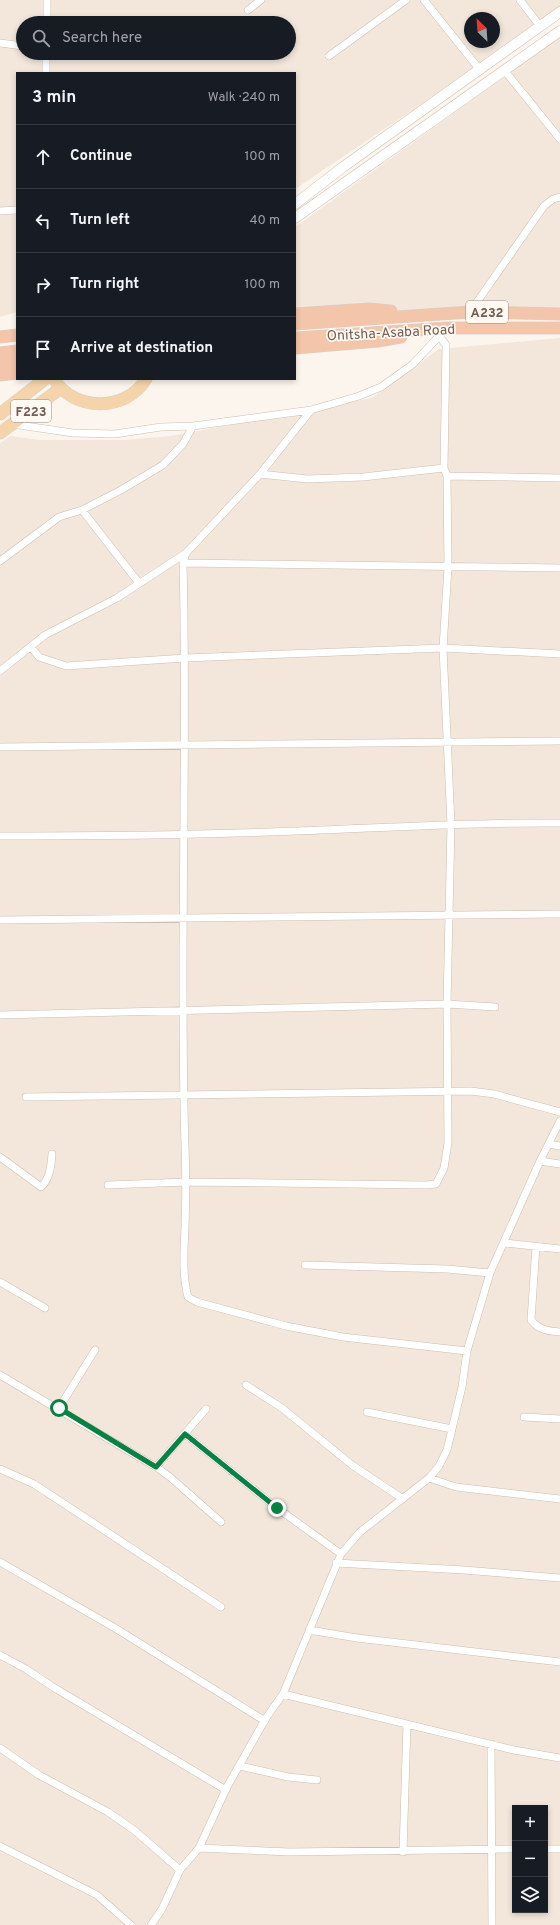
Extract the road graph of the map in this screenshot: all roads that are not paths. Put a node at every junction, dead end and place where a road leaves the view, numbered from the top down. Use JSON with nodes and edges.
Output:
{"nodes":[{"id":1,"x":47,"y":0,"type":"edge"},
{"id":2,"x":260,"y":0,"type":"edge"},
{"id":3,"x":406,"y":0,"type":"edge"},
{"id":4,"x":424,"y":0,"type":"edge"},
{"id":5,"x":520,"y":0,"type":"edge"},
{"id":6,"x":248,"y":10,"type":"dead end"},
{"id":7,"x":560,"y":12,"type":"edge"},
{"id":8,"x":47,"y":16,"type":"edge"},
{"id":9,"x":540,"y":26,"type":"junction"},
{"id":10,"x":560,"y":31,"type":"edge"},
{"id":11,"x":0,"y":43,"type":"edge"},
{"id":12,"x":16,"y":45,"type":"edge"},
{"id":13,"x":330,"y":56,"type":"dead end"},
{"id":14,"x":46,"y":60,"type":"edge"},
{"id":15,"x":480,"y":70,"type":"junction"},
{"id":16,"x":504,"y":70,"type":"junction"},
{"id":17,"x":46,"y":72,"type":"edge"},
{"id":18,"x":560,"y":139,"type":"edge"},
{"id":19,"x":560,"y":197,"type":"edge"},
{"id":20,"x":296,"y":203,"type":"edge"},
{"id":21,"x":16,"y":210,"type":"edge"},
{"id":22,"x":0,"y":211,"type":"edge"},
{"id":23,"x":296,"y":217,"type":"edge"},
{"id":24,"x":470,"y":312,"type":"junction"},
{"id":25,"x":296,"y":314,"type":"edge"},
{"id":26,"x":414,"y":314,"type":"junction"},
{"id":27,"x":560,"y":314,"type":"edge"},
{"id":28,"x":296,"y":324,"type":"edge"},
{"id":29,"x":560,"y":328,"type":"edge"},
{"id":30,"x":423,"y":329,"type":"junction"},
{"id":31,"x":443,"y":332,"type":"junction"},
{"id":32,"x":16,"y":335,"type":"edge"},
{"id":33,"x":0,"y":337,"type":"edge"},
{"id":34,"x":296,"y":338,"type":"edge"},
{"id":35,"x":296,"y":348,"type":"edge"},
{"id":36,"x":16,"y":351,"type":"edge"},
{"id":37,"x":0,"y":353,"type":"edge"},
{"id":38,"x":16,"y":363,"type":"edge"},
{"id":39,"x":0,"y":365,"type":"edge"},
{"id":40,"x":16,"y":373,"type":"edge"},
{"id":41,"x":0,"y":375,"type":"edge"},
{"id":42,"x":44,"y":380,"type":"edge"},
{"id":43,"x":145,"y":380,"type":"edge"},
{"id":44,"x":58,"y":384,"type":"edge"},
{"id":45,"x":311,"y":410,"type":"junction"},
{"id":46,"x":0,"y":414,"type":"edge"},
{"id":47,"x":12,"y":424,"type":"junction"},
{"id":48,"x":193,"y":426,"type":"junction"},
{"id":49,"x":0,"y":433,"type":"edge"},
{"id":50,"x":444,"y":468,"type":"junction"},
{"id":51,"x":260,"y":474,"type":"junction"},
{"id":52,"x":447,"y":476,"type":"junction"},
{"id":53,"x":560,"y":478,"type":"edge"},
{"id":54,"x":82,"y":510,"type":"junction"},
{"id":55,"x":186,"y":553,"type":"junction"},
{"id":56,"x":0,"y":561,"type":"edge"},
{"id":57,"x":183,"y":564,"type":"junction"},
{"id":58,"x":448,"y":567,"type":"junction"},
{"id":59,"x":560,"y":568,"type":"edge"},
{"id":60,"x":139,"y":583,"type":"junction"},
{"id":61,"x":31,"y":647,"type":"junction"},
{"id":62,"x":443,"y":648,"type":"junction"},
{"id":63,"x":560,"y":654,"type":"edge"},
{"id":64,"x":185,"y":658,"type":"junction"},
{"id":65,"x":0,"y":671,"type":"edge"},
{"id":66,"x":560,"y":741,"type":"edge"},
{"id":67,"x":446,"y":742,"type":"junction"},
{"id":68,"x":184,"y":744,"type":"junction"},
{"id":69,"x":0,"y":747,"type":"edge"},
{"id":70,"x":560,"y":823,"type":"edge"},
{"id":71,"x":451,"y":825,"type":"junction"},
{"id":72,"x":183,"y":835,"type":"junction"},
{"id":73,"x":0,"y":836,"type":"edge"},
{"id":74,"x":560,"y":914,"type":"edge"},
{"id":75,"x":450,"y":915,"type":"junction"},
{"id":76,"x":184,"y":918,"type":"junction"},
{"id":77,"x":0,"y":920,"type":"edge"},
{"id":78,"x":447,"y":1004,"type":"junction"},
{"id":79,"x":495,"y":1007,"type":"dead end"},
{"id":80,"x":184,"y":1011,"type":"junction"},
{"id":81,"x":0,"y":1015,"type":"edge"},
{"id":82,"x":447,"y":1092,"type":"junction"},
{"id":83,"x":184,"y":1096,"type":"junction"},
{"id":84,"x":26,"y":1097,"type":"dead end"},
{"id":85,"x":560,"y":1112,"type":"edge"},
{"id":86,"x":560,"y":1121,"type":"edge"},
{"id":87,"x":549,"y":1144,"type":"junction"},
{"id":88,"x":560,"y":1146,"type":"edge"},
{"id":89,"x":52,"y":1154,"type":"dead end"},
{"id":90,"x":0,"y":1157,"type":"edge"},
{"id":91,"x":540,"y":1161,"type":"junction"},
{"id":92,"x":560,"y":1164,"type":"edge"},
{"id":93,"x":187,"y":1182,"type":"junction"},
{"id":94,"x":108,"y":1185,"type":"dead end"},
{"id":95,"x":505,"y":1243,"type":"junction"},
{"id":96,"x":536,"y":1246,"type":"junction"},
{"id":97,"x":560,"y":1249,"type":"edge"},
{"id":98,"x":305,"y":1265,"type":"dead end"},
{"id":99,"x":490,"y":1273,"type":"junction"},
{"id":100,"x":0,"y":1282,"type":"edge"},
{"id":101,"x":45,"y":1308,"type":"dead end"},
{"id":102,"x":560,"y":1332,"type":"edge"},
{"id":103,"x":95,"y":1350,"type":"dead end"},
{"id":104,"x":467,"y":1351,"type":"junction"},
{"id":105,"x":0,"y":1375,"type":"edge"},
{"id":106,"x":246,"y":1385,"type":"dead end"},
{"id":107,"x":59,"y":1408,"type":"junction"},
{"id":108,"x":206,"y":1409,"type":"dead end"},
{"id":109,"x":367,"y":1412,"type":"dead end"},
{"id":110,"x":524,"y":1417,"type":"dead end"},
{"id":111,"x":560,"y":1419,"type":"edge"},
{"id":112,"x":452,"y":1429,"type":"junction"},
{"id":113,"x":185,"y":1434,"type":"junction"},
{"id":114,"x":156,"y":1467,"type":"junction"},
{"id":115,"x":0,"y":1469,"type":"edge"},
{"id":116,"x":429,"y":1478,"type":"junction"},
{"id":117,"x":560,"y":1498,"type":"edge"},
{"id":118,"x":403,"y":1499,"type":"junction"},
{"id":119,"x":221,"y":1522,"type":"dead end"},
{"id":120,"x":341,"y":1554,"type":"junction"},
{"id":121,"x":0,"y":1562,"type":"edge"},
{"id":122,"x":336,"y":1563,"type":"junction"},
{"id":123,"x":560,"y":1578,"type":"edge"},
{"id":124,"x":222,"y":1607,"type":"dead end"},
{"id":125,"x":309,"y":1630,"type":"junction"},
{"id":126,"x":0,"y":1655,"type":"edge"},
{"id":127,"x":560,"y":1662,"type":"edge"},
{"id":128,"x":283,"y":1694,"type":"junction"},
{"id":129,"x":264,"y":1721,"type":"junction"},
{"id":130,"x":407,"y":1724,"type":"junction"},
{"id":131,"x":492,"y":1744,"type":"junction"},
{"id":132,"x":0,"y":1748,"type":"edge"},
{"id":133,"x":560,"y":1758,"type":"edge"},
{"id":134,"x":240,"y":1766,"type":"junction"},
{"id":135,"x":317,"y":1780,"type":"dead end"},
{"id":136,"x":226,"y":1790,"type":"junction"},
{"id":137,"x":0,"y":1846,"type":"edge"},
{"id":138,"x":199,"y":1848,"type":"junction"},
{"id":139,"x":493,"y":1849,"type":"junction"},
{"id":140,"x":512,"y":1849,"type":"edge"},
{"id":141,"x":548,"y":1849,"type":"edge"},
{"id":142,"x":560,"y":1849,"type":"edge"},
{"id":143,"x":403,"y":1852,"type":"junction"},
{"id":144,"x":180,"y":1870,"type":"junction"},
{"id":145,"x":131,"y":1925,"type":"edge"},
{"id":146,"x":151,"y":1925,"type":"edge"},
{"id":147,"x":492,"y":1925,"type":"edge"}],
"edges":[{"from":1,"to":8,"type":"street"},
{"from":2,"to":6,"type":"street"},
{"from":3,"to":13,"type":"street"},
{"from":4,"to":15,"type":"street"},
{"from":5,"to":9,"type":"street"},
{"from":7,"to":9,"type":"main road"},
{"from":9,"to":15,"type":"main road"},
{"from":10,"to":16,"type":"main road"},
{"from":11,"to":12,"type":"street"},
{"from":14,"to":17,"type":"street"},
{"from":15,"to":20,"type":"main road"},
{"from":16,"to":18,"type":"street"},
{"from":16,"to":23,"type":"main road"},
{"from":19,"to":24,"type":"street"},
{"from":21,"to":22,"type":"street"},
{"from":24,"to":26,"type":"highway","number":"A232"},
{"from":24,"to":27,"type":"highway","number":"A232"},
{"from":25,"to":26,"type":"highway"},
{"from":26,"to":28,"type":"highway","number":"A232"},
{"from":29,"to":31,"type":"highway","name":"Onitsha-Asaba Road","number":"A232"},
{"from":30,"to":31,"type":"highway","name":"Onitsha-Asaba Road","number":"A232"},
{"from":30,"to":34,"type":"highway","name":"Onitsha-Asaba Road","number":"A232"},
{"from":30,"to":35,"type":"highway"},
{"from":31,"to":45,"type":"street"},
{"from":31,"to":50,"type":"street"},
{"from":32,"to":33,"type":"highway"},
{"from":36,"to":37,"type":"highway"},
{"from":38,"to":39,"type":"highway"},
{"from":40,"to":41,"type":"highway"},
{"from":42,"to":46,"type":"main road","number":"F223"},
{"from":43,"to":44,"type":"main road"},
{"from":44,"to":47,"type":"main road","number":"F223"},
{"from":45,"to":48,"type":"street"},
{"from":45,"to":51,"type":"street"},
{"from":47,"to":48,"type":"street"},
{"from":47,"to":49,"type":"main road","number":"F223"},
{"from":48,"to":54,"type":"street"},
{"from":50,"to":51,"type":"street"},
{"from":50,"to":52,"type":"street"},
{"from":51,"to":55,"type":"street"},
{"from":52,"to":53,"type":"street"},
{"from":52,"to":58,"type":"street"},
{"from":54,"to":56,"type":"street"},
{"from":54,"to":60,"type":"street"},
{"from":55,"to":57,"type":"street"},
{"from":55,"to":60,"type":"street"},
{"from":57,"to":58,"type":"street"},
{"from":57,"to":64,"type":"street"},
{"from":58,"to":59,"type":"street"},
{"from":58,"to":62,"type":"street"},
{"from":60,"to":61,"type":"street"},
{"from":61,"to":64,"type":"street"},
{"from":61,"to":65,"type":"street"},
{"from":62,"to":63,"type":"street"},
{"from":62,"to":64,"type":"street"},
{"from":62,"to":67,"type":"street"},
{"from":64,"to":68,"type":"street"},
{"from":66,"to":67,"type":"street"},
{"from":67,"to":68,"type":"street"},
{"from":67,"to":71,"type":"street"},
{"from":68,"to":69,"type":"street"},
{"from":68,"to":72,"type":"street"},
{"from":70,"to":71,"type":"street"},
{"from":71,"to":72,"type":"street"},
{"from":71,"to":75,"type":"street"},
{"from":72,"to":73,"type":"street"},
{"from":72,"to":76,"type":"street"},
{"from":74,"to":75,"type":"street"},
{"from":75,"to":76,"type":"street"},
{"from":75,"to":78,"type":"street"},
{"from":76,"to":77,"type":"street"},
{"from":76,"to":80,"type":"street"},
{"from":78,"to":79,"type":"street"},
{"from":78,"to":80,"type":"street"},
{"from":78,"to":82,"type":"street"},
{"from":80,"to":81,"type":"street"},
{"from":80,"to":83,"type":"street"},
{"from":82,"to":83,"type":"street"},
{"from":82,"to":85,"type":"street"},
{"from":82,"to":93,"type":"street"},
{"from":83,"to":84,"type":"street"},
{"from":83,"to":93,"type":"street"},
{"from":86,"to":87,"type":"street"},
{"from":87,"to":88,"type":"street"},
{"from":87,"to":91,"type":"street"},
{"from":89,"to":90,"type":"street"},
{"from":91,"to":92,"type":"street"},
{"from":91,"to":95,"type":"street"},
{"from":93,"to":94,"type":"street"},
{"from":93,"to":104,"type":"street"},
{"from":95,"to":96,"type":"street"},
{"from":95,"to":99,"type":"street"},
{"from":96,"to":97,"type":"street"},
{"from":96,"to":102,"type":"street"},
{"from":98,"to":99,"type":"street"},
{"from":99,"to":104,"type":"street"},
{"from":100,"to":101,"type":"street"},
{"from":103,"to":107,"type":"street"},
{"from":104,"to":112,"type":"street"},
{"from":105,"to":107,"type":"street"},
{"from":106,"to":118,"type":"street"},
{"from":107,"to":114,"type":"street"},
{"from":108,"to":113,"type":"street"},
{"from":109,"to":112,"type":"street"},
{"from":110,"to":111,"type":"street"},
{"from":112,"to":116,"type":"street"},
{"from":113,"to":114,"type":"street"},
{"from":113,"to":120,"type":"street"},
{"from":114,"to":119,"type":"street"},
{"from":115,"to":124,"type":"street"},
{"from":116,"to":117,"type":"street"},
{"from":116,"to":118,"type":"street"},
{"from":118,"to":120,"type":"street"},
{"from":120,"to":122,"type":"street"},
{"from":121,"to":129,"type":"street"},
{"from":122,"to":123,"type":"street"},
{"from":122,"to":125,"type":"street"},
{"from":125,"to":127,"type":"street"},
{"from":125,"to":128,"type":"street"},
{"from":126,"to":136,"type":"street"},
{"from":128,"to":129,"type":"street"},
{"from":128,"to":130,"type":"street"},
{"from":129,"to":134,"type":"street"},
{"from":130,"to":131,"type":"street"},
{"from":130,"to":143,"type":"street"},
{"from":131,"to":133,"type":"street"},
{"from":131,"to":139,"type":"street"},
{"from":132,"to":144,"type":"street"},
{"from":134,"to":135,"type":"street"},
{"from":134,"to":136,"type":"street"},
{"from":136,"to":138,"type":"street"},
{"from":137,"to":145,"type":"street"},
{"from":138,"to":143,"type":"street"},
{"from":138,"to":144,"type":"street"},
{"from":139,"to":140,"type":"street"},
{"from":139,"to":143,"type":"street"},
{"from":139,"to":147,"type":"street"},
{"from":141,"to":142,"type":"street"},
{"from":144,"to":146,"type":"street"}]}
